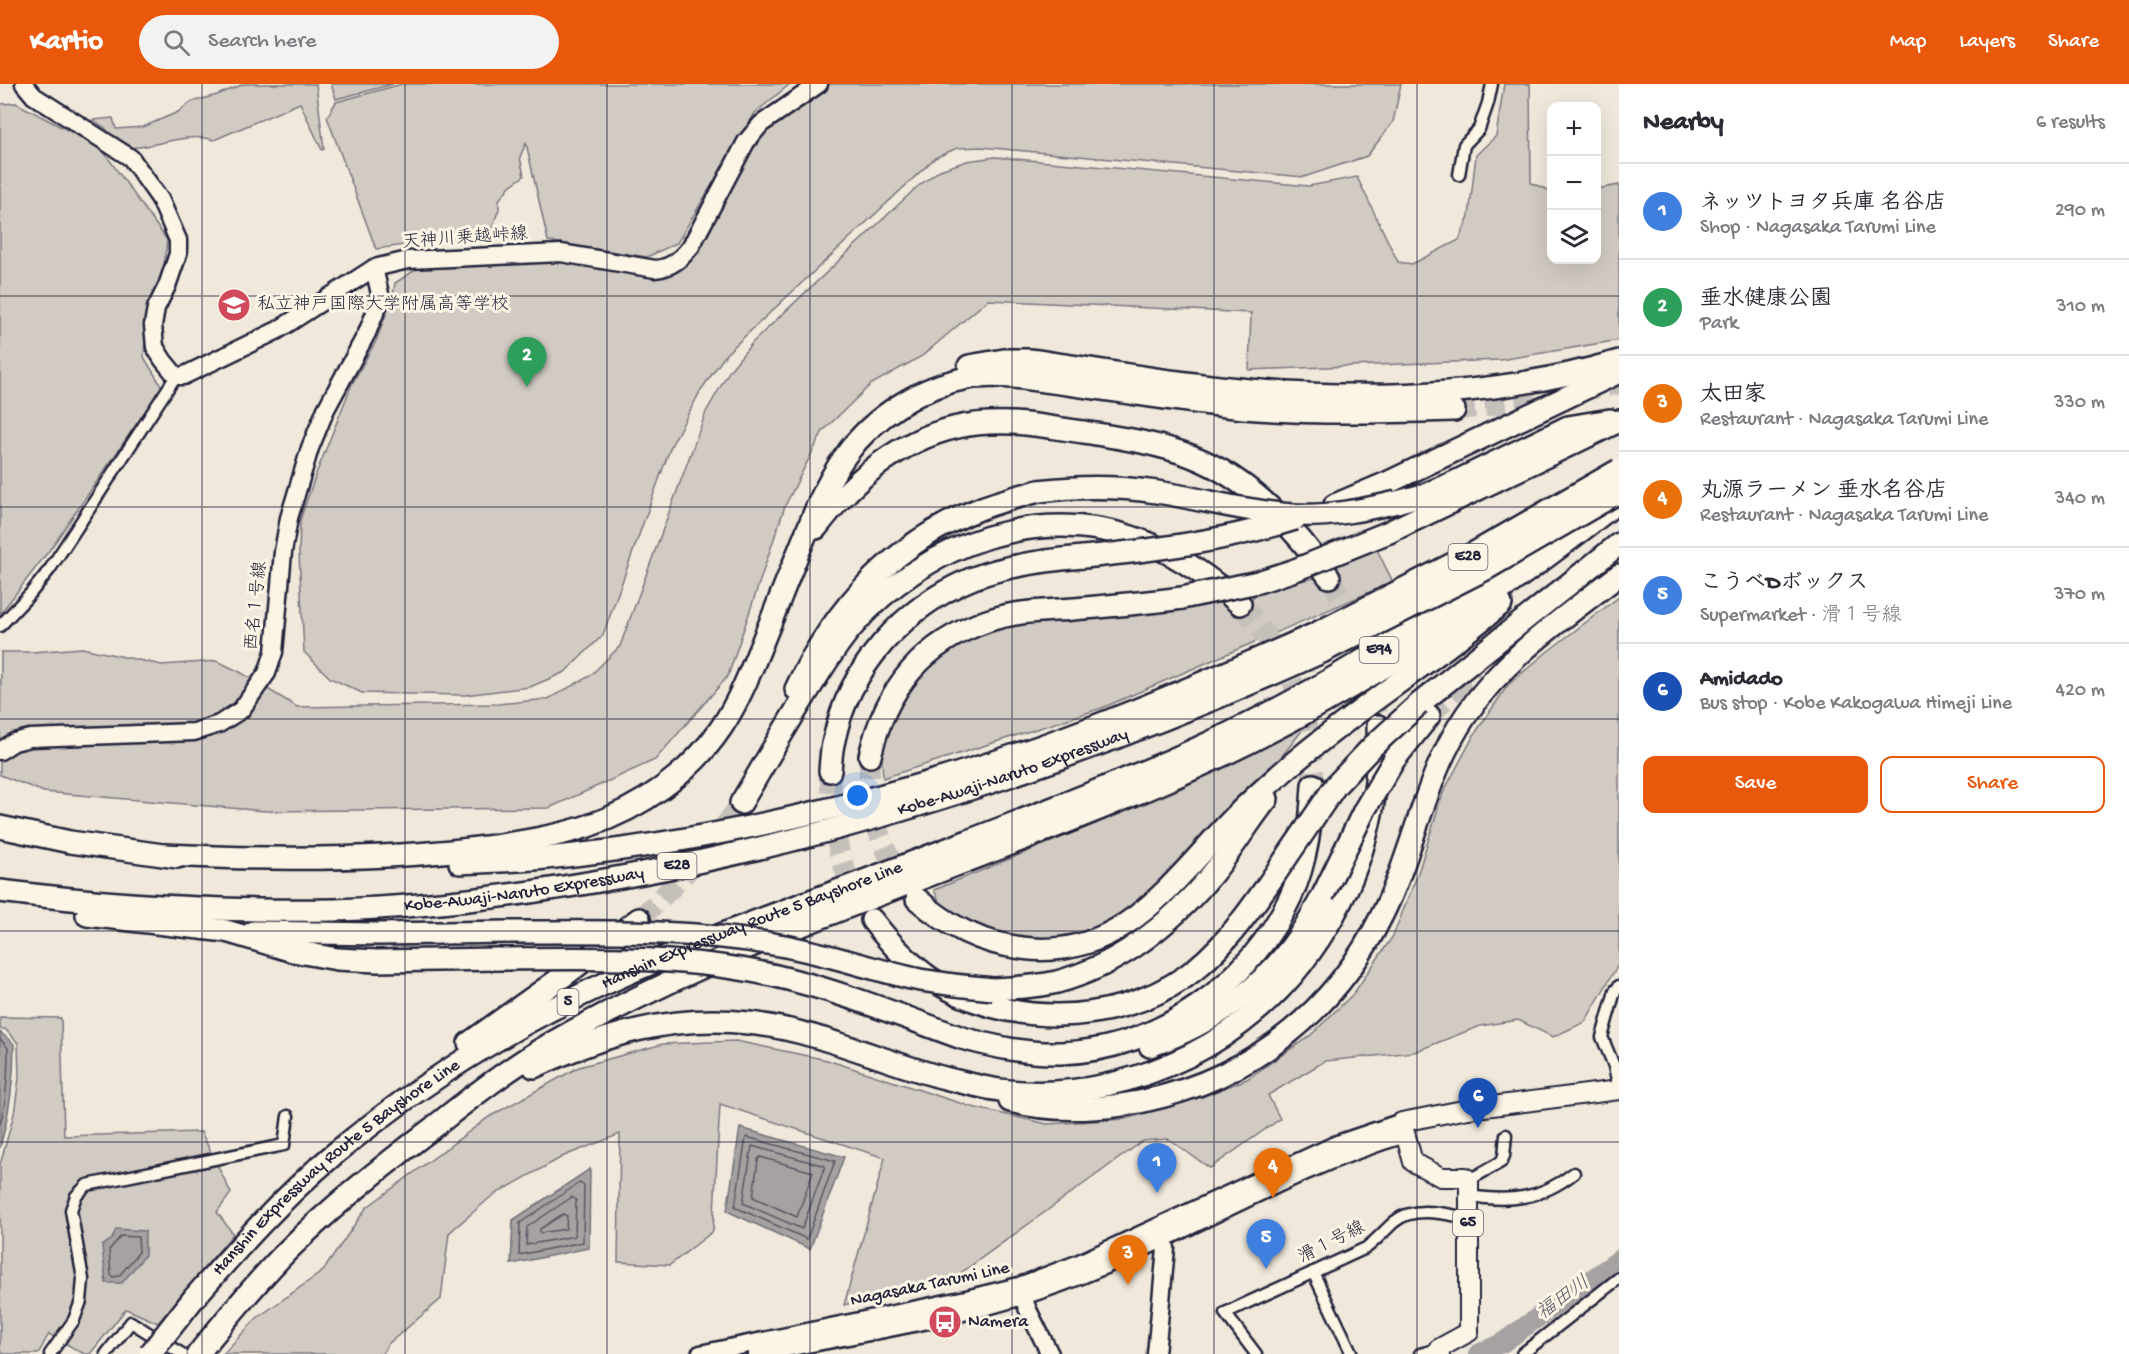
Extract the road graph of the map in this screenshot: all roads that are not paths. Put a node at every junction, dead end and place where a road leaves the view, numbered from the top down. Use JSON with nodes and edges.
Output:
{"nodes":[{"id":1,"x":819,"y":84,"type":"edge"},
{"id":2,"x":1492,"y":84,"type":"edge"},
{"id":3,"x":24,"y":85,"type":"edge"},
{"id":4,"x":1459,"y":175,"type":"dead end"},
{"id":5,"x":374,"y":268,"type":"junction"},
{"id":6,"x":1619,"y":361,"type":"edge"},
{"id":7,"x":1619,"y":372,"type":"edge"},
{"id":8,"x":176,"y":376,"type":"junction"},
{"id":9,"x":1454,"y":410,"type":"tunnel mouth"},
{"id":10,"x":1619,"y":420,"type":"edge"},
{"id":11,"x":1559,"y":441,"type":"junction"},
{"id":12,"x":1619,"y":470,"type":"edge"},
{"id":13,"x":1619,"y":478,"type":"edge"},
{"id":14,"x":830,"y":480,"type":"junction"},
{"id":15,"x":1618,"y":499,"type":"edge"},
{"id":16,"x":1616,"y":546,"type":"edge"},
{"id":17,"x":792,"y":566,"type":"junction"},
{"id":18,"x":1619,"y":575,"type":"edge"},
{"id":19,"x":1329,"y":578,"type":"tunnel mouth"},
{"id":20,"x":1240,"y":604,"type":"tunnel mouth"},
{"id":21,"x":0,"y":626,"type":"edge"},
{"id":22,"x":1318,"y":644,"type":"junction"},
{"id":23,"x":1424,"y":710,"type":"junction"},
{"id":24,"x":1378,"y":726,"type":"tunnel mouth"},
{"id":25,"x":1335,"y":730,"type":"junction"},
{"id":26,"x":0,"y":751,"type":"edge"},
{"id":27,"x":870,"y":756,"type":"tunnel mouth"},
{"id":28,"x":830,"y":771,"type":"tunnel mouth"},
{"id":29,"x":1313,"y":785,"type":"tunnel mouth"},
{"id":30,"x":1119,"y":791,"type":"junction"},
{"id":31,"x":0,"y":827,"type":"edge"},
{"id":32,"x":164,"y":855,"type":"junction"},
{"id":33,"x":0,"y":891,"type":"edge"},
{"id":34,"x":917,"y":899,"type":"tunnel mouth"},
{"id":35,"x":0,"y":901,"type":"edge"},
{"id":36,"x":639,"y":920,"type":"tunnel mouth"},
{"id":37,"x":872,"y":920,"type":"tunnel mouth"},
{"id":38,"x":226,"y":931,"type":"junction"},
{"id":39,"x":1619,"y":986,"type":"edge"},
{"id":40,"x":995,"y":1047,"type":"junction"},
{"id":41,"x":935,"y":1075,"type":"junction"},
{"id":42,"x":1619,"y":1090,"type":"edge"},
{"id":43,"x":1619,"y":1102,"type":"edge"},
{"id":44,"x":288,"y":1116,"type":"dead end"},
{"id":45,"x":1403,"y":1128,"type":"junction"},
{"id":46,"x":1506,"y":1135,"type":"dead end"},
{"id":47,"x":420,"y":1137,"type":"junction"},
{"id":48,"x":330,"y":1158,"type":"junction"},
{"id":49,"x":1574,"y":1173,"type":"dead end"},
{"id":50,"x":1469,"y":1188,"type":"junction"},
{"id":51,"x":1468,"y":1218,"type":"junction"},
{"id":52,"x":1162,"y":1232,"type":"junction"},
{"id":53,"x":1313,"y":1272,"type":"junction"},
{"id":54,"x":1619,"y":1278,"type":"edge"},
{"id":55,"x":1021,"y":1292,"type":"junction"},
{"id":56,"x":1439,"y":1352,"type":"edge"},
{"id":57,"x":50,"y":1354,"type":"edge"},
{"id":58,"x":106,"y":1354,"type":"edge"},
{"id":59,"x":150,"y":1354,"type":"edge"},
{"id":60,"x":182,"y":1354,"type":"edge"},
{"id":61,"x":198,"y":1354,"type":"edge"},
{"id":62,"x":700,"y":1354,"type":"edge"},
{"id":63,"x":757,"y":1354,"type":"edge"},
{"id":64,"x":1050,"y":1354,"type":"edge"},
{"id":65,"x":1156,"y":1354,"type":"edge"},
{"id":66,"x":1256,"y":1354,"type":"edge"},
{"id":67,"x":1352,"y":1354,"type":"edge"},
{"id":68,"x":1420,"y":1354,"type":"edge"},
{"id":69,"x":1522,"y":1354,"type":"edge"}],
"edges":[{"from":1,"to":5,"type":"street","name":"天神川乗越峠線"},
{"from":2,"to":4,"type":"street"},
{"from":3,"to":8,"type":"street"},
{"from":5,"to":8,"type":"street","name":"天神川乗越峠線"},
{"from":5,"to":26,"type":"street","name":"西名１号線"},
{"from":6,"to":14,"type":"highway"},
{"from":7,"to":28,"type":"highway","bridge":true},
{"from":8,"to":21,"type":"street"},
{"from":9,"to":14,"type":"highway"},
{"from":10,"to":11,"type":"highway"},
{"from":11,"to":20,"type":"highway","bridge":true},
{"from":11,"to":27,"type":"highway","bridge":true},
{"from":12,"to":22,"type":"highway","name":"Kobe-Awaji-Naruto Expressway","number":"E28","bridge":true},
{"from":13,"to":30,"type":"highway","number":"E94"},
{"from":14,"to":17,"type":"highway"},
{"from":15,"to":22,"type":"highway","name":"Kobe-Awaji-Naruto Expressway","number":"E28","bridge":true},
{"from":15,"to":25,"type":"highway"},
{"from":15,"to":30,"type":"highway","number":"E94"},
{"from":16,"to":23,"type":"highway"},
{"from":17,"to":19,"type":"highway"},
{"from":17,"to":32,"type":"highway"},
{"from":18,"to":41,"type":"highway"},
{"from":22,"to":32,"type":"highway","name":"Kobe-Awaji-Naruto Expressway","number":"E28"},
{"from":22,"to":33,"type":"highway","name":"Kobe-Awaji-Naruto Expressway","number":"E28"},
{"from":23,"to":37,"type":"highway","bridge":true},
{"from":23,"to":40,"type":"highway","bridge":true},
{"from":24,"to":41,"type":"highway"},
{"from":25,"to":34,"type":"highway"},
{"from":25,"to":38,"type":"highway","bridge":true},
{"from":29,"to":40,"type":"highway"},
{"from":30,"to":47,"type":"highway","name":"Hanshin Expressway Route 5 Bayshore Line","number":"5"},
{"from":30,"to":48,"type":"highway","name":"Hanshin Expressway Route 5 Bayshore Line","number":"5"},
{"from":31,"to":32,"type":"highway","name":"Kobe-Awaji-Naruto Expressway","number":"E28"},
{"from":35,"to":38,"type":"highway"},
{"from":36,"to":48,"type":"highway"},
{"from":38,"to":40,"type":"highway","bridge":true},
{"from":39,"to":42,"type":"street"},
{"from":41,"to":47,"type":"highway"},
{"from":42,"to":45,"type":"main road"},
{"from":43,"to":45,"type":"main road"},
{"from":44,"to":57,"type":"street"},
{"from":45,"to":50,"type":"main road"},
{"from":45,"to":52,"type":"street","name":"Nagasaka Tarumi Line"},
{"from":46,"to":50,"type":"street"},
{"from":47,"to":61,"type":"highway","name":"Hanshin Expressway Route 5 Bayshore Line","number":"5"},
{"from":48,"to":59,"type":"highway","name":"Hanshin Expressway Route 5 Bayshore Line","number":"5","bridge":true},
{"from":49,"to":50,"type":"street"},
{"from":50,"to":51,"type":"main road","number":"65"},
{"from":51,"to":53,"type":"street","name":"滑１号線"},
{"from":51,"to":56,"type":"main road","number":"65"},
{"from":52,"to":55,"type":"street","name":"Nagasaka Tarumi Line"},
{"from":52,"to":65,"type":"street"},
{"from":53,"to":66,"type":"street","name":"滑１号線"},
{"from":53,"to":67,"type":"street"},
{"from":54,"to":69,"type":"street"},
{"from":55,"to":62,"type":"street","name":"Nagasaka Tarumi Line"},
{"from":55,"to":63,"type":"street","name":"Nagasaka Tarumi Line"},
{"from":55,"to":64,"type":"street"},
{"from":56,"to":68,"type":"street"},
{"from":58,"to":60,"type":"street"}]}
